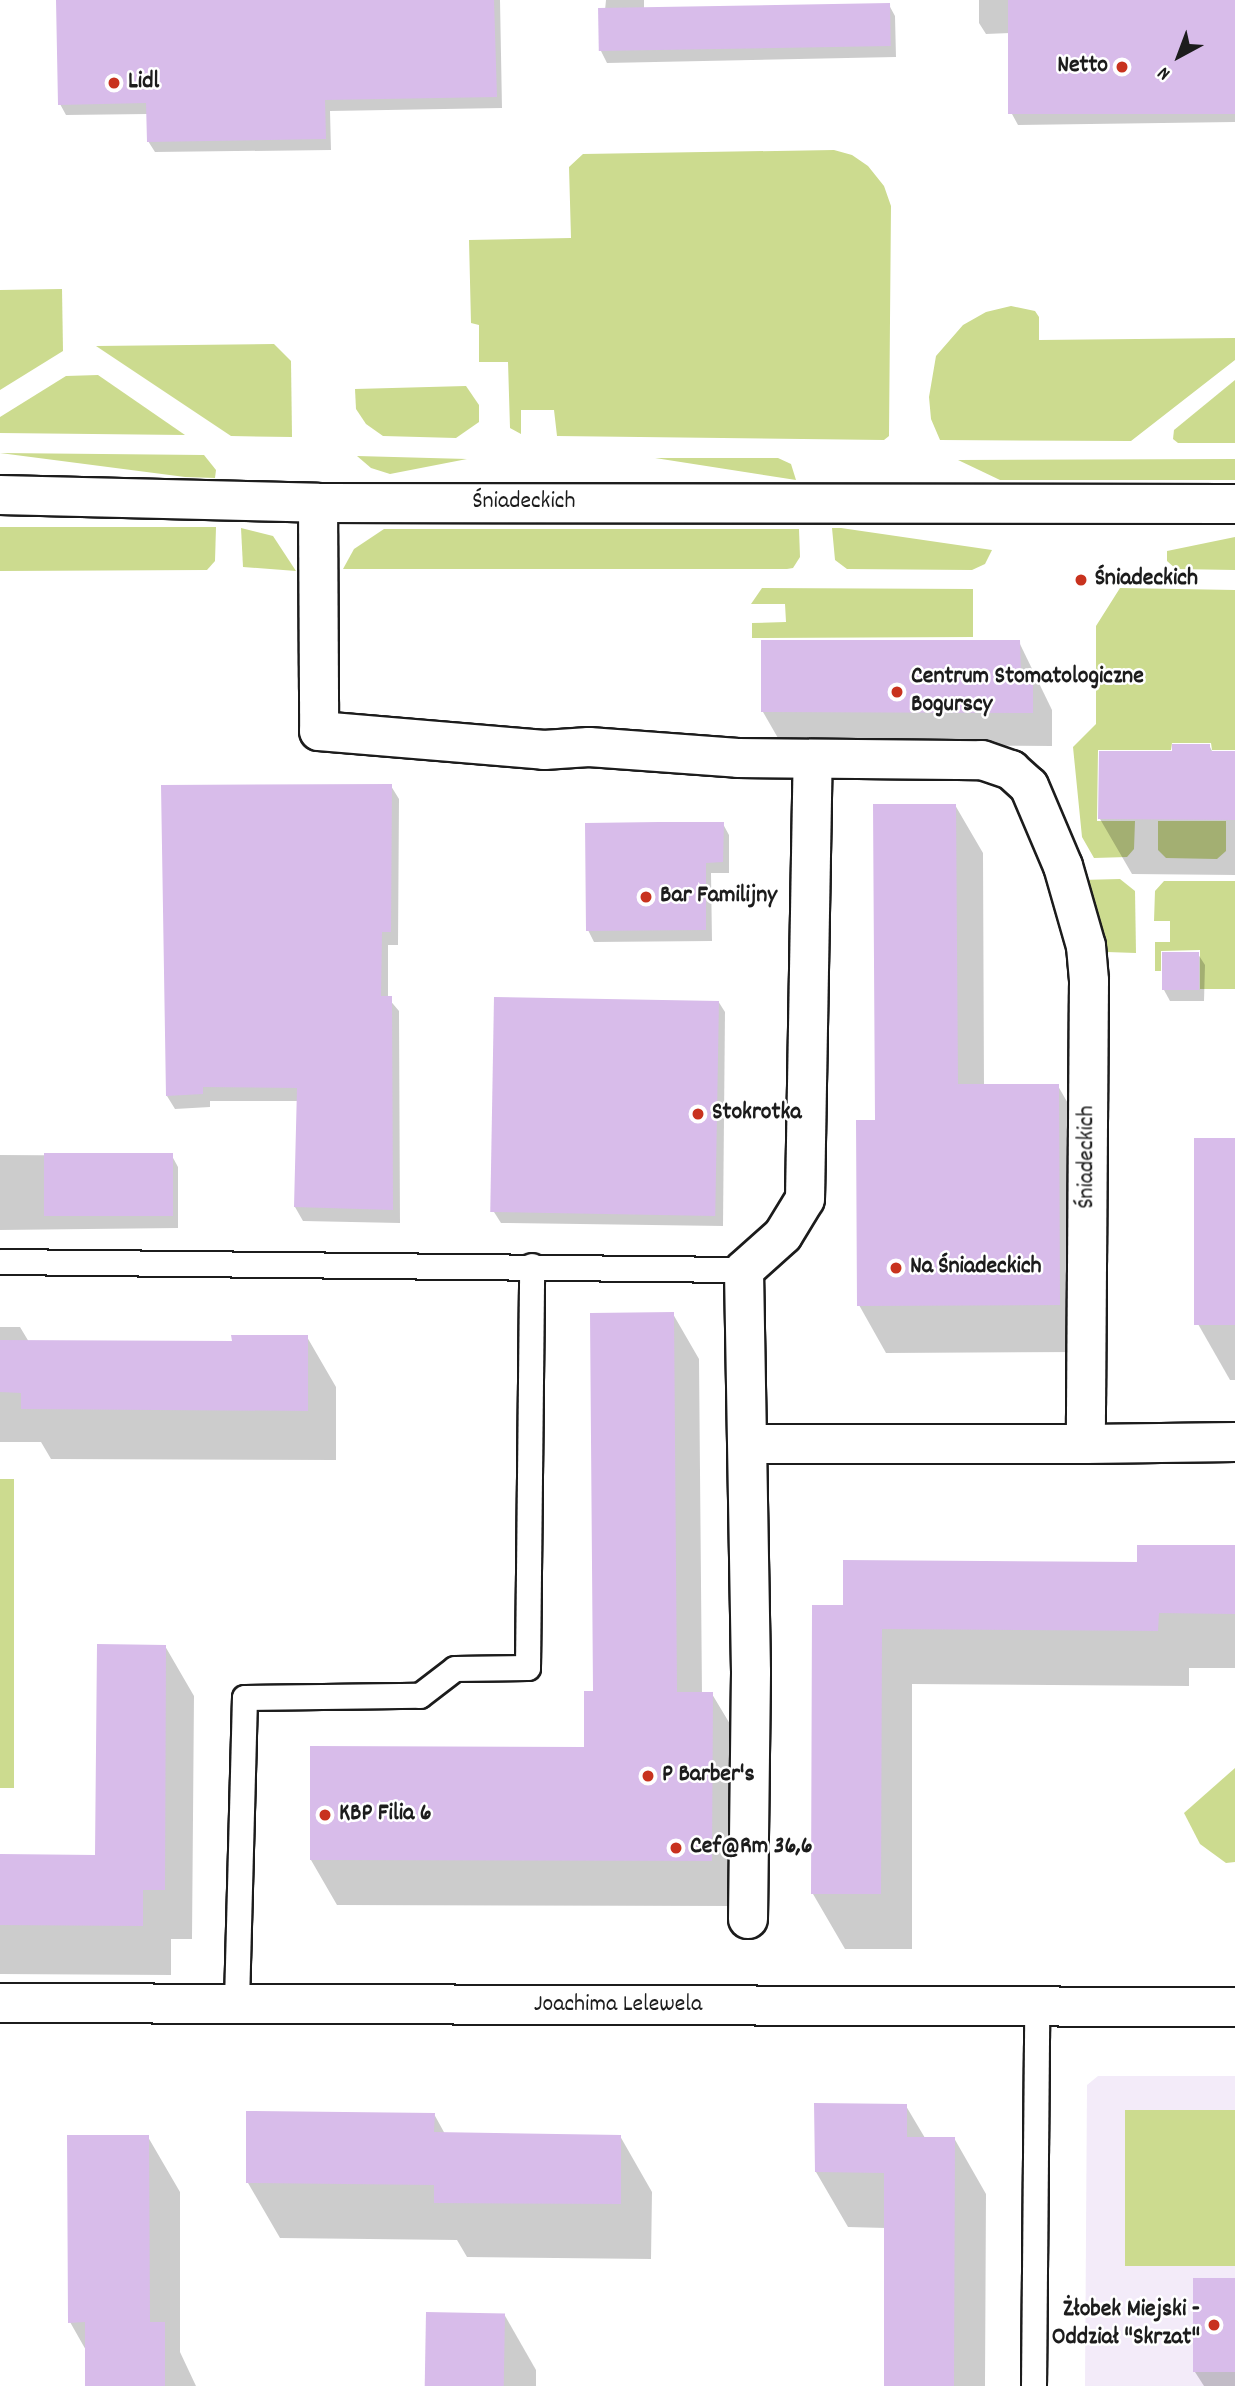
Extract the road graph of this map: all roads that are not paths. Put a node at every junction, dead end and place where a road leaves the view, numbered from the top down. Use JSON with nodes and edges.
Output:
{"nodes":[{"id":1,"x":0,"y":495,"type":"edge"},
{"id":2,"x":318,"y":503,"type":"junction"},
{"id":3,"x":1235,"y":504,"type":"edge"},
{"id":4,"x":813,"y":759,"type":"junction"},
{"id":5,"x":0,"y":1262,"type":"edge"},
{"id":6,"x":532,"y":1266,"type":"junction"},
{"id":7,"x":744,"y":1270,"type":"junction"},
{"id":8,"x":1235,"y":1442,"type":"edge"},
{"id":9,"x":749,"y":1444,"type":"junction"},
{"id":10,"x":1086,"y":1444,"type":"junction"},
{"id":11,"x":748,"y":1920,"type":"dead end"},
{"id":12,"x":0,"y":2003,"type":"edge"},
{"id":13,"x":237,"y":2003,"type":"junction"},
{"id":14,"x":1235,"y":2007,"type":"edge"},
{"id":15,"x":1037,"y":2008,"type":"junction"},
{"id":16,"x":1034,"y":2386,"type":"edge"}],
"edges":[{"from":1,"to":2,"type":"street","name":"Śniadeckich"},
{"from":2,"to":3,"type":"street","name":"Śniadeckich"},
{"from":2,"to":4,"type":"street","name":"Śniadeckich"},
{"from":4,"to":7,"type":"street"},
{"from":4,"to":10,"type":"street","name":"Śniadeckich"},
{"from":5,"to":6,"type":"lane"},
{"from":6,"to":7,"type":"lane"},
{"from":6,"to":13,"type":"lane"},
{"from":7,"to":9,"type":"street"},
{"from":8,"to":10,"type":"street"},
{"from":9,"to":10,"type":"street"},
{"from":9,"to":11,"type":"street"},
{"from":12,"to":13,"type":"street","name":"Joachima Lelewela"},
{"from":13,"to":15,"type":"street","name":"Joachima Lelewela"},
{"from":14,"to":15,"type":"street","name":"Joachima Lelewela"},
{"from":15,"to":16,"type":"lane"}]}
